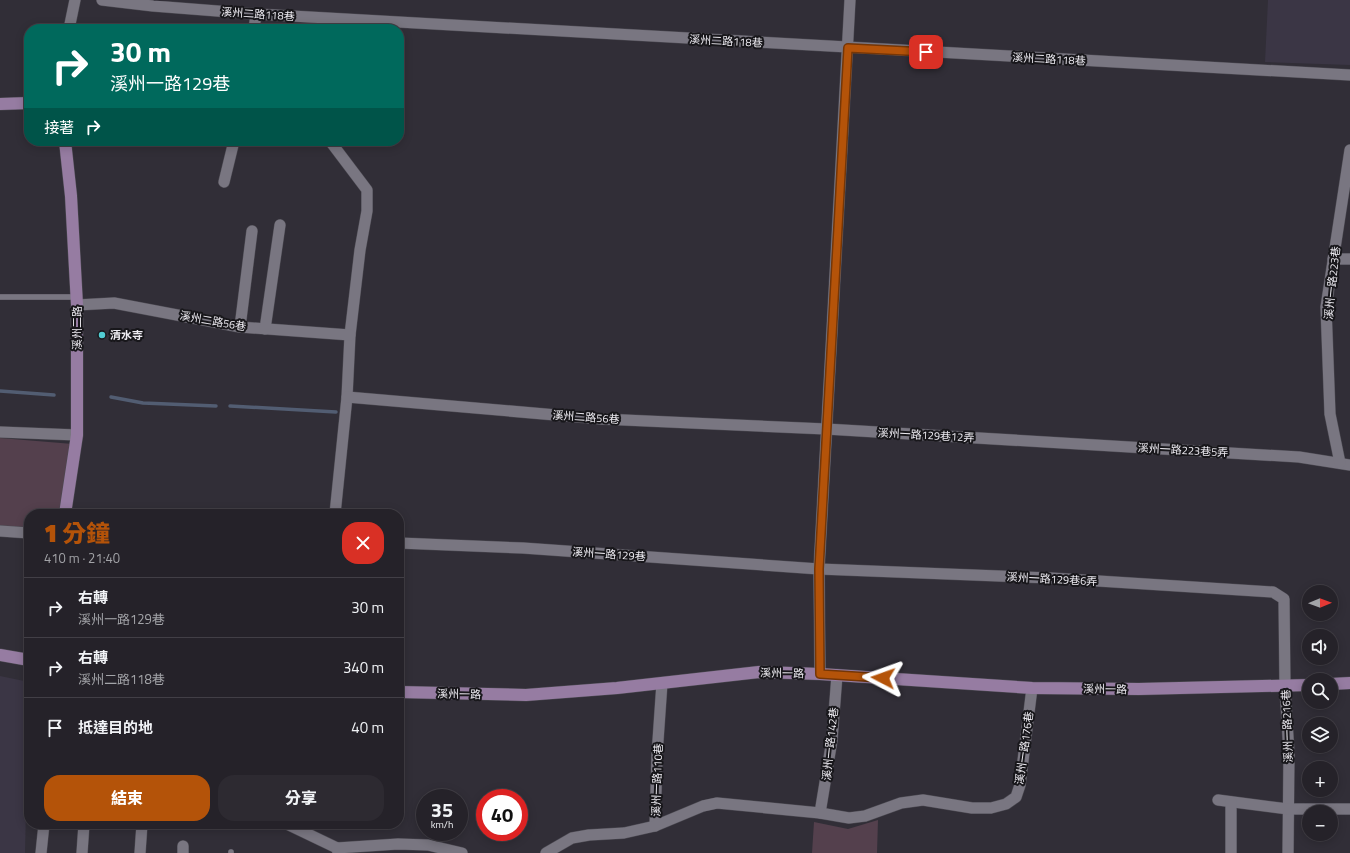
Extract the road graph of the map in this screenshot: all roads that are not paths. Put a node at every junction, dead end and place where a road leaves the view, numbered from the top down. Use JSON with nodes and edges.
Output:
{"nodes":[{"id":1,"x":75,"y":0,"type":"edge"},
{"id":2,"x":102,"y":0,"type":"edge"},
{"id":3,"x":850,"y":0,"type":"edge"},
{"id":4,"x":256,"y":14,"type":"junction"},
{"id":5,"x":70,"y":24,"type":"edge"},
{"id":6,"x":255,"y":24,"type":"edge"},
{"id":7,"x":848,"y":48,"type":"junction"},
{"id":8,"x":1350,"y":75,"type":"edge"},
{"id":9,"x":24,"y":103,"type":"edge"},
{"id":10,"x":0,"y":104,"type":"edge"},
{"id":11,"x":66,"y":146,"type":"edge"},
{"id":12,"x":233,"y":146,"type":"edge"},
{"id":13,"x":334,"y":146,"type":"edge"},
{"id":14,"x":1350,"y":150,"type":"edge"},
{"id":15,"x":224,"y":182,"type":"dead end"},
{"id":16,"x":280,"y":225,"type":"dead end"},
{"id":17,"x":252,"y":231,"type":"dead end"},
{"id":18,"x":1334,"y":259,"type":"junction"},
{"id":19,"x":1350,"y":259,"type":"edge"},
{"id":20,"x":0,"y":297,"type":"edge"},
{"id":21,"x":77,"y":301,"type":"junction"},
{"id":22,"x":240,"y":327,"type":"junction"},
{"id":23,"x":265,"y":329,"type":"junction"},
{"id":24,"x":350,"y":335,"type":"junction"},
{"id":25,"x":347,"y":397,"type":"junction"},
{"id":26,"x":826,"y":429,"type":"junction"},
{"id":27,"x":0,"y":432,"type":"edge"},
{"id":28,"x":77,"y":435,"type":"junction"},
{"id":29,"x":1026,"y":440,"type":"joint"},
{"id":30,"x":1345,"y":464,"type":"edge"},
{"id":31,"x":67,"y":509,"type":"edge"},
{"id":32,"x":336,"y":509,"type":"edge"},
{"id":33,"x":0,"y":531,"type":"edge"},
{"id":34,"x":24,"y":533,"type":"edge"},
{"id":35,"x":404,"y":543,"type":"edge"},
{"id":36,"x":819,"y":569,"type":"junction"},
{"id":37,"x":1284,"y":599,"type":"joint"},
{"id":38,"x":0,"y":655,"type":"edge"},
{"id":39,"x":24,"y":659,"type":"edge"},
{"id":40,"x":820,"y":674,"type":"junction"},
{"id":41,"x":837,"y":675,"type":"junction"},
{"id":42,"x":662,"y":683,"type":"junction"},
{"id":43,"x":1350,"y":683,"type":"edge"},
{"id":44,"x":1338,"y":684,"type":"edge"},
{"id":45,"x":1302,"y":686,"type":"edge"},
{"id":46,"x":1285,"y":687,"type":"junction"},
{"id":47,"x":1032,"y":688,"type":"junction"},
{"id":48,"x":404,"y":692,"type":"edge"},
{"id":49,"x":1218,"y":800,"type":"dead end"},
{"id":50,"x":1231,"y":802,"type":"junction"},
{"id":51,"x":1288,"y":809,"type":"junction"},
{"id":52,"x":1350,"y":809,"type":"edge"},
{"id":53,"x":820,"y":814,"type":"junction"},
{"id":54,"x":655,"y":826,"type":"junction"},
{"id":55,"x":43,"y":829,"type":"edge"},
{"id":56,"x":84,"y":829,"type":"edge"},
{"id":57,"x":142,"y":829,"type":"edge"},
{"id":58,"x":297,"y":829,"type":"edge"},
{"id":59,"x":337,"y":850,"type":"edge"},
{"id":60,"x":41,"y":853,"type":"edge"},
{"id":61,"x":82,"y":853,"type":"edge"},
{"id":62,"x":140,"y":853,"type":"edge"},
{"id":63,"x":462,"y":853,"type":"edge"},
{"id":64,"x":546,"y":853,"type":"edge"},
{"id":65,"x":1231,"y":853,"type":"edge"},
{"id":66,"x":1288,"y":853,"type":"edge"}],
"edges":[{"from":1,"to":5,"type":"street"},
{"from":2,"to":4,"type":"street","name":"溪州二路118巷"},
{"from":3,"to":7,"type":"street"},
{"from":4,"to":6,"type":"street"},
{"from":4,"to":7,"type":"street","name":"溪州二路118巷"},
{"from":7,"to":8,"type":"street","name":"溪州二路118巷"},
{"from":7,"to":26,"type":"street"},
{"from":9,"to":10,"type":"street"},
{"from":11,"to":21,"type":"street","name":"溪州二路"},
{"from":12,"to":15,"type":"street"},
{"from":13,"to":24,"type":"street"},
{"from":14,"to":18,"type":"street","name":"溪州一路223巷"},
{"from":16,"to":23,"type":"street"},
{"from":17,"to":22,"type":"street"},
{"from":18,"to":19,"type":"street"},
{"from":18,"to":30,"type":"street","name":"溪州一路223巷"},
{"from":20,"to":21,"type":"lane"},
{"from":21,"to":22,"type":"street","name":"溪州二路56巷"},
{"from":21,"to":28,"type":"street","name":"溪州二路"},
{"from":22,"to":23,"type":"street","name":"溪州二路56巷"},
{"from":23,"to":24,"type":"street","name":"溪州二路56巷"},
{"from":24,"to":25,"type":"street"},
{"from":25,"to":26,"type":"street","name":"溪州二路56巷"},
{"from":25,"to":32,"type":"street"},
{"from":26,"to":29,"type":"street","name":"溪州一路129巷12弄"},
{"from":26,"to":36,"type":"street"},
{"from":27,"to":28,"type":"street"},
{"from":28,"to":31,"type":"street","name":"溪州二路"},
{"from":29,"to":30,"type":"street","name":"溪州一路223巷5弄"},
{"from":33,"to":34,"type":"street"},
{"from":35,"to":36,"type":"street","name":"溪州一路129巷"},
{"from":36,"to":37,"type":"street","name":"溪州一路129巷6弄"},
{"from":36,"to":40,"type":"street"},
{"from":37,"to":46,"type":"street","name":"溪州一路216巷"},
{"from":38,"to":39,"type":"street"},
{"from":40,"to":41,"type":"street","name":"溪州一路"},
{"from":40,"to":42,"type":"street","name":"溪州一路"},
{"from":41,"to":47,"type":"street","name":"溪州一路"},
{"from":41,"to":53,"type":"street","name":"溪州一路142巷"},
{"from":42,"to":48,"type":"street","name":"溪州一路"},
{"from":42,"to":54,"type":"street","name":"溪州一路110巷"},
{"from":43,"to":44,"type":"street"},
{"from":45,"to":46,"type":"street","name":"溪州一路"},
{"from":46,"to":47,"type":"street","name":"溪州一路"},
{"from":46,"to":51,"type":"street","name":"溪州一路216巷"},
{"from":47,"to":53,"type":"street","name":"溪州一路176巷"},
{"from":49,"to":50,"type":"street"},
{"from":50,"to":51,"type":"street"},
{"from":50,"to":65,"type":"street"},
{"from":51,"to":52,"type":"street"},
{"from":51,"to":66,"type":"street","name":"溪州一路216巷"},
{"from":53,"to":54,"type":"street","name":"溪州一路110巷"},
{"from":54,"to":64,"type":"street"},
{"from":55,"to":60,"type":"street"},
{"from":56,"to":61,"type":"street"},
{"from":57,"to":62,"type":"street"},
{"from":58,"to":59,"type":"street"},
{"from":59,"to":63,"type":"street"}]}
